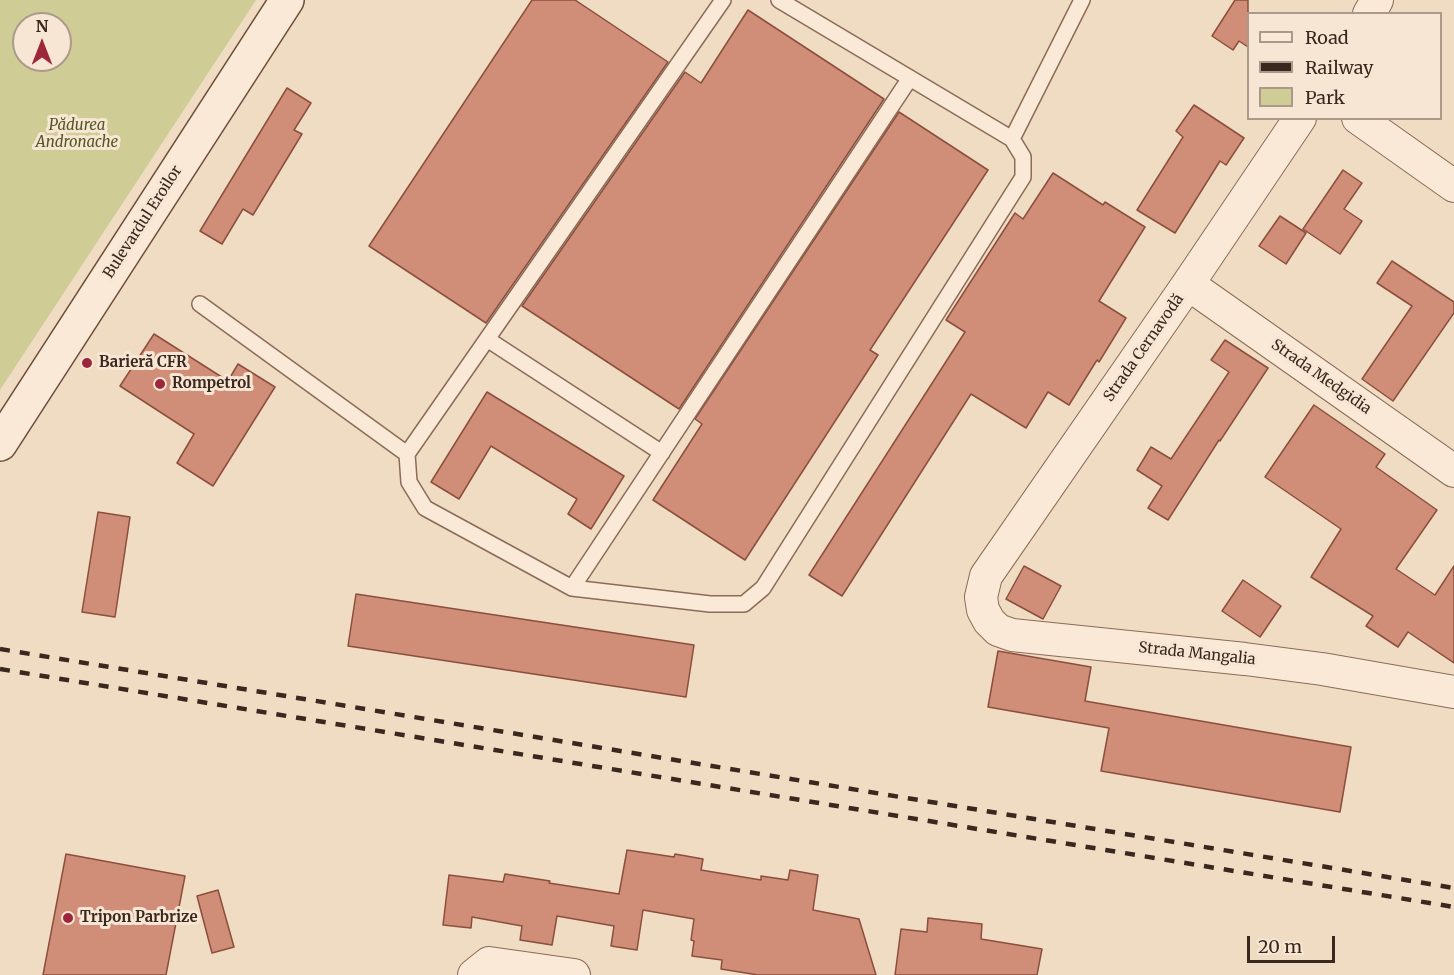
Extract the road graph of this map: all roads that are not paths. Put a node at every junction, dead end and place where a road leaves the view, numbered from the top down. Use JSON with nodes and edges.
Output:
{"nodes":[{"id":1,"x":287,"y":0,"type":"edge"},
{"id":2,"x":723,"y":0,"type":"edge"},
{"id":3,"x":779,"y":0,"type":"edge"},
{"id":4,"x":1082,"y":0,"type":"edge"},
{"id":5,"x":910,"y":78,"type":"junction"},
{"id":6,"x":1299,"y":120,"type":"edge"},
{"id":7,"x":1361,"y":120,"type":"edge"},
{"id":8,"x":1012,"y":139,"type":"junction"},
{"id":9,"x":1454,"y":186,"type":"edge"},
{"id":10,"x":1188,"y":284,"type":"junction"},
{"id":11,"x":200,"y":304,"type":"dead end"},
{"id":12,"x":487,"y":339,"type":"junction"},
{"id":13,"x":0,"y":444,"type":"edge"},
{"id":14,"x":407,"y":453,"type":"junction"},
{"id":15,"x":662,"y":453,"type":"junction"},
{"id":16,"x":1454,"y":471,"type":"edge"},
{"id":17,"x":986,"y":576,"type":"joint"},
{"id":18,"x":572,"y":588,"type":"junction"},
{"id":19,"x":1454,"y":692,"type":"edge"},
{"id":20,"x":487,"y":971,"type":"edge"},
{"id":21,"x":574,"y":975,"type":"edge"}],
"edges":[{"from":1,"to":13,"type":"main road","name":"Bulevardul Eroilor"},
{"from":2,"to":12,"type":"lane"},
{"from":3,"to":5,"type":"lane"},
{"from":4,"to":8,"type":"lane"},
{"from":5,"to":8,"type":"lane"},
{"from":5,"to":15,"type":"lane"},
{"from":6,"to":10,"type":"street","name":"Strada Cernavodă"},
{"from":7,"to":9,"type":"street"},
{"from":8,"to":18,"type":"lane"},
{"from":10,"to":16,"type":"street","name":"Strada Medgidia"},
{"from":10,"to":17,"type":"street","name":"Strada Cernavodă"},
{"from":11,"to":14,"type":"lane"},
{"from":12,"to":14,"type":"lane"},
{"from":12,"to":15,"type":"lane"},
{"from":14,"to":18,"type":"lane"},
{"from":15,"to":18,"type":"lane"},
{"from":17,"to":19,"type":"street","name":"Strada Mangalia"},
{"from":20,"to":21,"type":"street"}]}
